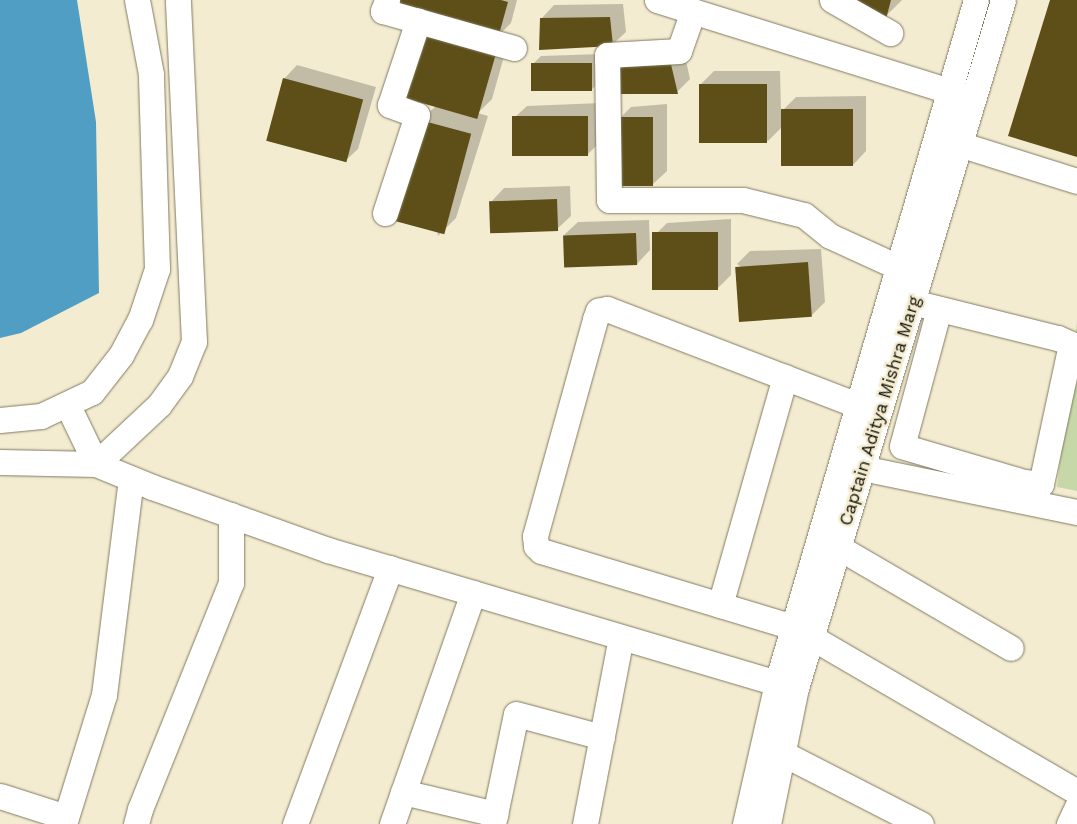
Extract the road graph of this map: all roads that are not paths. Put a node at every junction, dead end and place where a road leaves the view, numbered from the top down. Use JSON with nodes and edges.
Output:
{"nodes":[{"id":1,"x":137,"y":0,"type":"edge"},
{"id":2,"x":178,"y":0,"type":"edge"},
{"id":3,"x":387,"y":0,"type":"edge"},
{"id":4,"x":657,"y":0,"type":"edge"},
{"id":5,"x":832,"y":0,"type":"edge"},
{"id":6,"x":976,"y":0,"type":"edge"},
{"id":7,"x":1003,"y":0,"type":"edge"},
{"id":8,"x":693,"y":11,"type":"junction"},
{"id":9,"x":418,"y":21,"type":"junction"},
{"id":10,"x":890,"y":33,"type":"dead end"},
{"id":11,"x":514,"y":48,"type":"dead end"},
{"id":12,"x":950,"y":91,"type":"junction"},
{"id":13,"x":973,"y":98,"type":"junction"},
{"id":14,"x":936,"y":136,"type":"junction"},
{"id":15,"x":960,"y":144,"type":"junction"},
{"id":16,"x":1077,"y":181,"type":"edge"},
{"id":17,"x":385,"y":213,"type":"dead end"},
{"id":18,"x":898,"y":267,"type":"junction"},
{"id":19,"x":912,"y":302,"type":"junction"},
{"id":20,"x":939,"y":309,"type":"junction"},
{"id":21,"x":785,"y":377,"type":"junction"},
{"id":22,"x":857,"y":405,"type":"junction"},
{"id":23,"x":68,"y":406,"type":"junction"},
{"id":24,"x":0,"y":420,"type":"edge"},
{"id":25,"x":0,"y":462,"type":"edge"},
{"id":26,"x":96,"y":464,"type":"junction"},
{"id":27,"x":862,"y":468,"type":"junction"},
{"id":28,"x":131,"y":479,"type":"junction"},
{"id":29,"x":1077,"y":512,"type":"edge"},
{"id":30,"x":231,"y":515,"type":"junction"},
{"id":31,"x":838,"y":547,"type":"junction"},
{"id":32,"x":390,"y":568,"type":"junction"},
{"id":33,"x":473,"y":593,"type":"junction"},
{"id":34,"x":720,"y":605,"type":"junction"},
{"id":35,"x":802,"y":632,"type":"junction"},
{"id":36,"x":621,"y":636,"type":"junction"},
{"id":37,"x":1011,"y":648,"type":"dead end"},
{"id":38,"x":786,"y":686,"type":"junction"},
{"id":39,"x":602,"y":737,"type":"junction"},
{"id":40,"x":782,"y":753,"type":"junction"},
{"id":41,"x":403,"y":792,"type":"junction"},
{"id":42,"x":1077,"y":792,"type":"edge"},
{"id":43,"x":0,"y":796,"type":"edge"},
{"id":44,"x":1077,"y":807,"type":"edge"},
{"id":45,"x":494,"y":819,"type":"edge"},
{"id":46,"x":65,"y":820,"type":"edge"},
{"id":47,"x":136,"y":824,"type":"edge"},
{"id":48,"x":295,"y":824,"type":"edge"},
{"id":49,"x":392,"y":824,"type":"edge"},
{"id":50,"x":585,"y":824,"type":"edge"},
{"id":51,"x":745,"y":824,"type":"edge"},
{"id":52,"x":768,"y":824,"type":"edge"},
{"id":53,"x":921,"y":824,"type":"edge"},
{"id":54,"x":1069,"y":824,"type":"edge"}],
"edges":[{"from":1,"to":23,"type":"street"},
{"from":2,"to":26,"type":"street"},
{"from":3,"to":9,"type":"street"},
{"from":4,"to":8,"type":"street"},
{"from":5,"to":10,"type":"street"},
{"from":6,"to":12,"type":"street","name":"Captain Aditya Mishra Marg"},
{"from":7,"to":13,"type":"street","name":"Captain Aditya Mishra Marg"},
{"from":8,"to":12,"type":"street"},
{"from":8,"to":18,"type":"street"},
{"from":9,"to":11,"type":"street"},
{"from":9,"to":17,"type":"street"},
{"from":12,"to":13,"type":"street"},
{"from":12,"to":14,"type":"street","name":"Captain Aditya Mishra Marg"},
{"from":13,"to":15,"type":"street","name":"Captain Aditya Mishra Marg"},
{"from":14,"to":15,"type":"street"},
{"from":14,"to":18,"type":"street","name":"Captain Aditya Mishra Marg"},
{"from":15,"to":16,"type":"street"},
{"from":15,"to":19,"type":"street","name":"Captain Aditya Mishra Marg"},
{"from":18,"to":22,"type":"street","name":"Captain Aditya Mishra Marg"},
{"from":19,"to":20,"type":"street"},
{"from":19,"to":27,"type":"street","name":"Captain Aditya Mishra Marg"},
{"from":20,"to":20,"type":"street"},
{"from":21,"to":22,"type":"street"},
{"from":21,"to":34,"type":"street"},
{"from":21,"to":34,"type":"street"},
{"from":22,"to":35,"type":"street","name":"Captain Aditya Mishra Marg"},
{"from":23,"to":24,"type":"street"},
{"from":23,"to":26,"type":"street"},
{"from":25,"to":26,"type":"street"},
{"from":26,"to":28,"type":"street"},
{"from":27,"to":29,"type":"street"},
{"from":27,"to":31,"type":"street","name":"Captain Aditya Mishra Marg"},
{"from":28,"to":30,"type":"street"},
{"from":28,"to":46,"type":"street"},
{"from":30,"to":32,"type":"street"},
{"from":30,"to":47,"type":"street"},
{"from":31,"to":35,"type":"street","name":"Captain Aditya Mishra Marg"},
{"from":31,"to":37,"type":"street"},
{"from":32,"to":33,"type":"street"},
{"from":32,"to":48,"type":"street"},
{"from":33,"to":36,"type":"street"},
{"from":33,"to":41,"type":"street"},
{"from":34,"to":35,"type":"street"},
{"from":35,"to":38,"type":"street","name":"Captain Aditya Mishra Marg"},
{"from":35,"to":42,"type":"street"},
{"from":36,"to":38,"type":"street"},
{"from":36,"to":39,"type":"street"},
{"from":38,"to":40,"type":"street","name":"Captain Aditya Mishra Marg"},
{"from":38,"to":51,"type":"street","name":"Captain Aditya Mishra Marg"},
{"from":39,"to":45,"type":"street"},
{"from":39,"to":50,"type":"street"},
{"from":40,"to":52,"type":"street","name":"Captain Aditya Mishra Marg"},
{"from":40,"to":53,"type":"street"},
{"from":41,"to":45,"type":"street"},
{"from":41,"to":49,"type":"street"},
{"from":43,"to":46,"type":"street"},
{"from":44,"to":54,"type":"street"}]}
